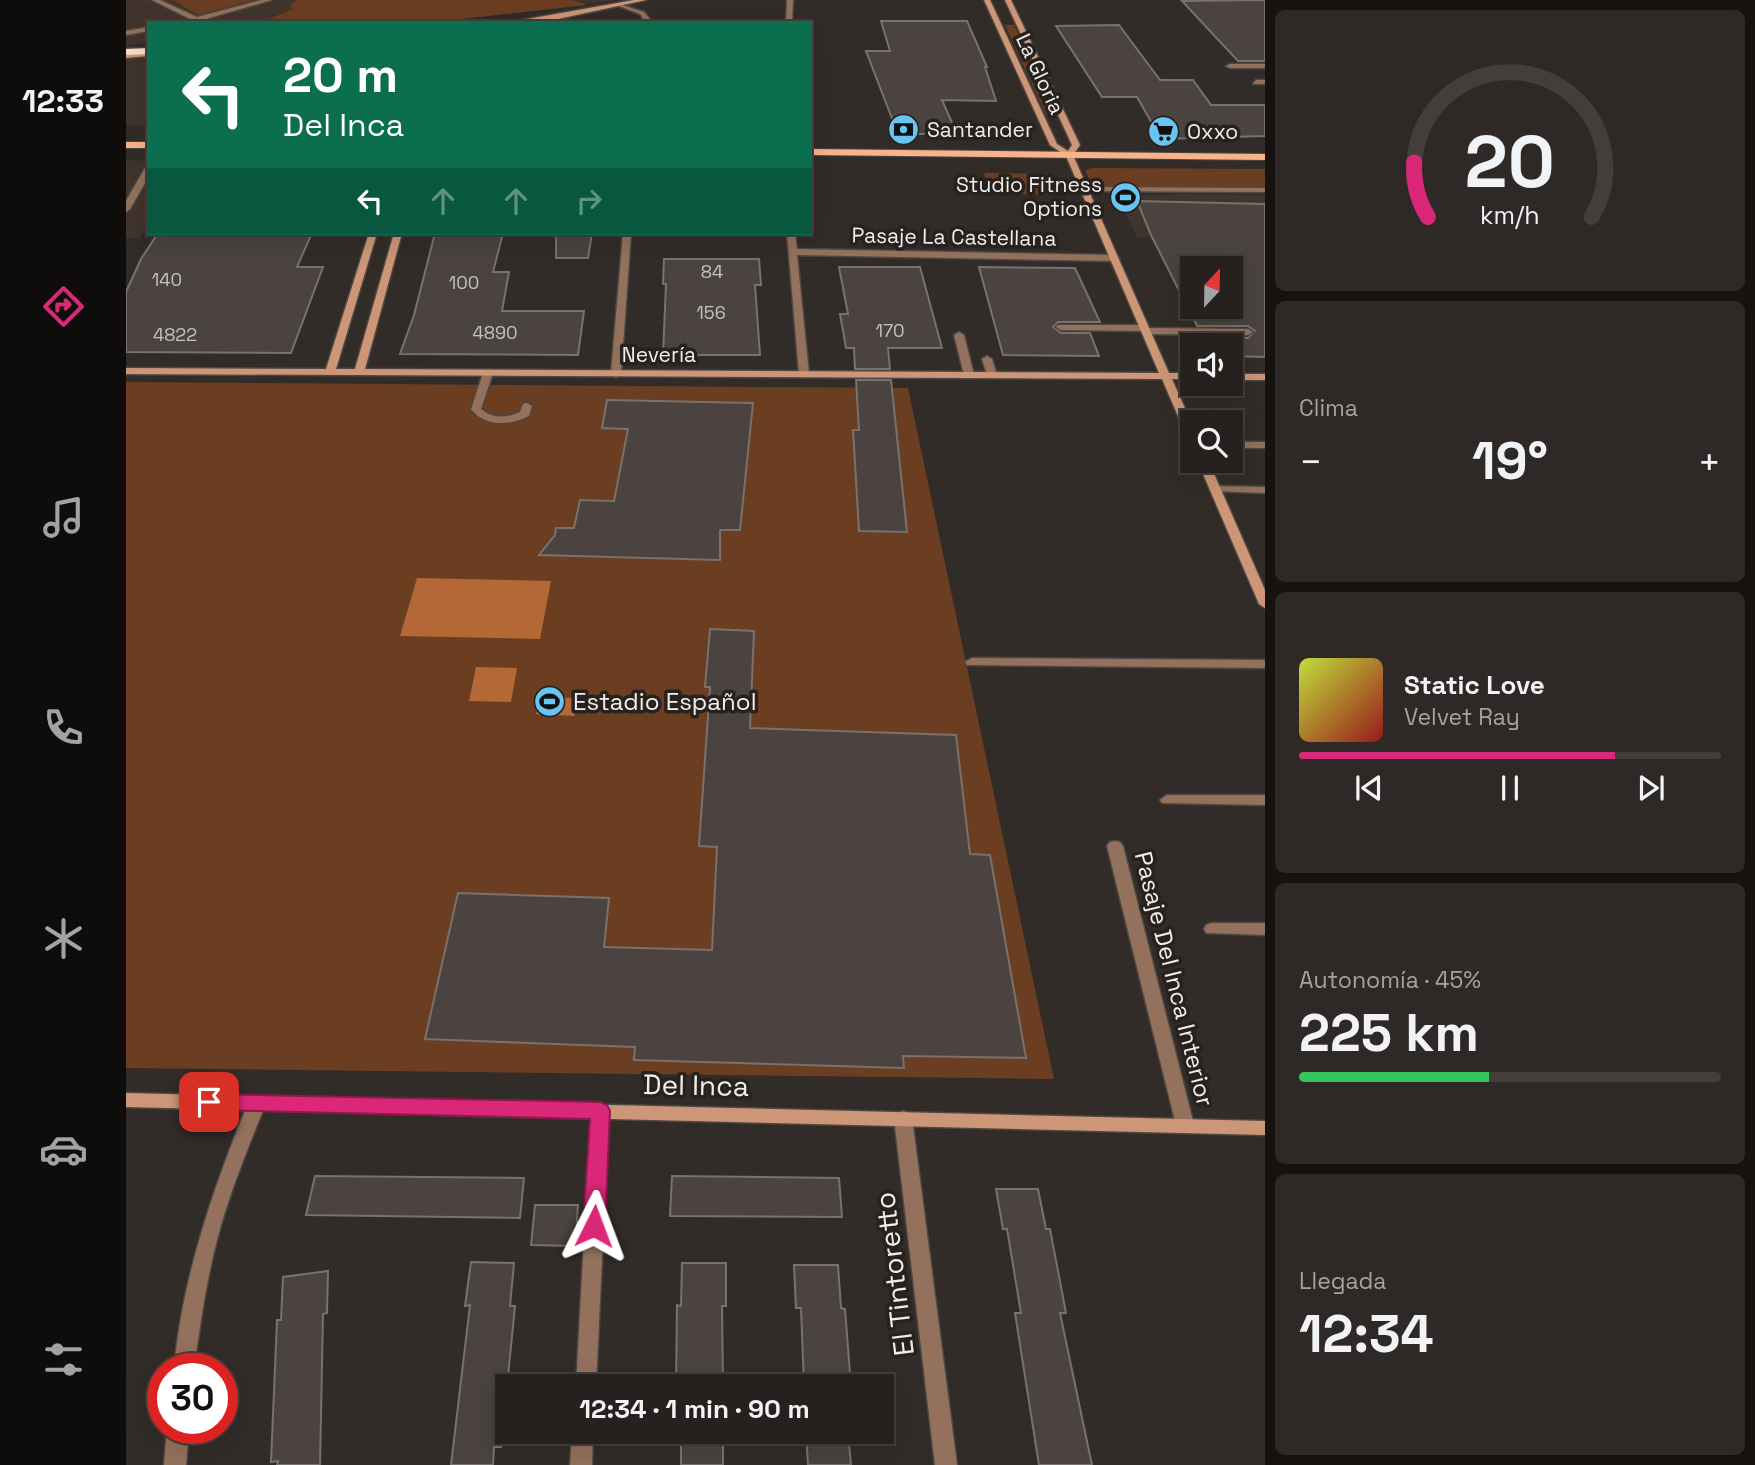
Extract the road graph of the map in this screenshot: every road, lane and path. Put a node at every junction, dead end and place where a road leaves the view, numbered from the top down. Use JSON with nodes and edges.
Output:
{"nodes":[{"id":1,"x":155,"y":0,"type":"edge"},
{"id":2,"x":269,"y":0,"type":"edge"},
{"id":3,"x":643,"y":0,"type":"edge"},
{"id":4,"x":790,"y":0,"type":"edge"},
{"id":5,"x":987,"y":0,"type":"edge"},
{"id":6,"x":1008,"y":0,"type":"edge"},
{"id":7,"x":621,"y":5,"type":"junction"},
{"id":8,"x":197,"y":20,"type":"junction"},
{"id":9,"x":193,"y":21,"type":"edge"},
{"id":10,"x":521,"y":21,"type":"edge"},
{"id":11,"x":649,"y":21,"type":"edge"},
{"id":12,"x":789,"y":21,"type":"edge"},
{"id":13,"x":997,"y":23,"type":"junction"},
{"id":14,"x":1018,"y":23,"type":"junction"},
{"id":15,"x":147,"y":29,"type":"edge"},
{"id":16,"x":126,"y":33,"type":"edge"},
{"id":17,"x":147,"y":50,"type":"edge"},
{"id":18,"x":126,"y":52,"type":"edge"},
{"id":19,"x":1230,"y":65,"type":"dead end"},
{"id":20,"x":1265,"y":66,"type":"edge"},
{"id":21,"x":1256,"y":82,"type":"dead end"},
{"id":22,"x":1265,"y":82,"type":"edge"},
{"id":23,"x":1041,"y":117,"type":"junction"},
{"id":24,"x":1062,"y":117,"type":"junction"},
{"id":25,"x":126,"y":135,"type":"edge"},
{"id":26,"x":147,"y":136,"type":"edge"},
{"id":27,"x":126,"y":145,"type":"edge"},
{"id":28,"x":147,"y":145,"type":"edge"},
{"id":29,"x":812,"y":152,"type":"edge"},
{"id":30,"x":1265,"y":157,"type":"edge"},
{"id":31,"x":1071,"y":160,"type":"junction"},
{"id":32,"x":812,"y":163,"type":"edge"},
{"id":33,"x":1265,"y":166,"type":"edge"},
{"id":34,"x":147,"y":172,"type":"edge"},
{"id":35,"x":1083,"y":188,"type":"junction"},
{"id":36,"x":1265,"y":190,"type":"edge"},
{"id":37,"x":126,"y":209,"type":"edge"},
{"id":38,"x":372,"y":235,"type":"edge"},
{"id":39,"x":397,"y":235,"type":"edge"},
{"id":40,"x":627,"y":235,"type":"edge"},
{"id":41,"x":791,"y":235,"type":"edge"},
{"id":42,"x":793,"y":252,"type":"junction"},
{"id":43,"x":1114,"y":258,"type":"junction"},
{"id":44,"x":356,"y":288,"type":"junction"},
{"id":45,"x":382,"y":288,"type":"junction"},
{"id":46,"x":1061,"y":327,"type":"dead end"},
{"id":47,"x":1145,"y":330,"type":"junction"},
{"id":48,"x":1248,"y":332,"type":"dead end"},
{"id":49,"x":959,"y":335,"type":"dead end"},
{"id":50,"x":987,"y":359,"type":"dead end"},
{"id":51,"x":126,"y":371,"type":"edge"},
{"id":52,"x":330,"y":372,"type":"junction"},
{"id":53,"x":359,"y":372,"type":"junction"},
{"id":54,"x":488,"y":373,"type":"junction"},
{"id":55,"x":616,"y":374,"type":"junction"},
{"id":56,"x":804,"y":374,"type":"junction"},
{"id":57,"x":970,"y":375,"type":"junction"},
{"id":58,"x":992,"y":375,"type":"junction"},
{"id":59,"x":1165,"y":376,"type":"junction"},
{"id":60,"x":1180,"y":376,"type":"edge"},
{"id":61,"x":1243,"y":377,"type":"edge"},
{"id":62,"x":1265,"y":377,"type":"edge"},
{"id":63,"x":527,"y":406,"type":"dead end"},
{"id":64,"x":1180,"y":410,"type":"edge"},
{"id":65,"x":1243,"y":445,"type":"edge"},
{"id":66,"x":1265,"y":445,"type":"edge"},
{"id":67,"x":1208,"y":473,"type":"edge"},
{"id":68,"x":1215,"y":489,"type":"junction"},
{"id":69,"x":1265,"y":490,"type":"edge"},
{"id":70,"x":1265,"y":604,"type":"edge"},
{"id":71,"x":972,"y":662,"type":"dead end"},
{"id":72,"x":1265,"y":664,"type":"edge"},
{"id":73,"x":1167,"y":800,"type":"dead end"},
{"id":74,"x":1265,"y":800,"type":"edge"},
{"id":75,"x":1115,"y":846,"type":"dead end"},
{"id":76,"x":1212,"y":929,"type":"dead end"},
{"id":77,"x":1265,"y":929,"type":"edge"},
{"id":78,"x":126,"y":1100,"type":"edge"},
{"id":79,"x":257,"y":1103,"type":"junction"},
{"id":80,"x":600,"y":1111,"type":"junction"},
{"id":81,"x":902,"y":1118,"type":"junction"},
{"id":82,"x":1185,"y":1125,"type":"junction"},
{"id":83,"x":1265,"y":1128,"type":"edge"},
{"id":84,"x":186,"y":1353,"type":"edge"},
{"id":85,"x":587,"y":1374,"type":"edge"},
{"id":86,"x":177,"y":1444,"type":"edge"},
{"id":87,"x":583,"y":1444,"type":"edge"},
{"id":88,"x":175,"y":1465,"type":"edge"},
{"id":89,"x":582,"y":1465,"type":"edge"},
{"id":90,"x":946,"y":1465,"type":"edge"}],
"edges":[{"from":1,"to":8,"type":"street"},
{"from":2,"to":8,"type":"street"},
{"from":3,"to":7,"type":"street"},
{"from":4,"to":12,"type":"street"},
{"from":5,"to":13,"type":"street","name":"La Gloria"},
{"from":6,"to":14,"type":"street","name":"La Gloria"},
{"from":7,"to":10,"type":"street"},
{"from":7,"to":11,"type":"street"},
{"from":8,"to":9,"type":"street"},
{"from":13,"to":14,"type":"street"},
{"from":13,"to":23,"type":"street","name":"La Gloria"},
{"from":14,"to":24,"type":"street","name":"La Gloria"},
{"from":15,"to":16,"type":"street"},
{"from":17,"to":18,"type":"highway"},
{"from":19,"to":20,"type":"street"},
{"from":21,"to":22,"type":"street"},
{"from":23,"to":24,"type":"street"},
{"from":23,"to":31,"type":"street","name":"La Gloria"},
{"from":24,"to":31,"type":"street","name":"La Gloria"},
{"from":25,"to":26,"type":"main road"},
{"from":27,"to":28,"type":"main road"},
{"from":29,"to":31,"type":"main road"},
{"from":30,"to":31,"type":"main road"},
{"from":31,"to":32,"type":"main road"},
{"from":31,"to":33,"type":"main road"},
{"from":31,"to":35,"type":"street"},
{"from":34,"to":37,"type":"street"},
{"from":35,"to":36,"type":"street"},
{"from":35,"to":43,"type":"street"},
{"from":38,"to":44,"type":"street"},
{"from":39,"to":45,"type":"street"},
{"from":40,"to":55,"type":"street"},
{"from":41,"to":42,"type":"street"},
{"from":42,"to":43,"type":"street","name":"Pasaje La Castellana"},
{"from":42,"to":56,"type":"street"},
{"from":43,"to":47,"type":"street"},
{"from":44,"to":45,"type":"street"},
{"from":44,"to":52,"type":"street"},
{"from":45,"to":53,"type":"street"},
{"from":46,"to":47,"type":"street"},
{"from":47,"to":48,"type":"street"},
{"from":47,"to":59,"type":"street"},
{"from":49,"to":57,"type":"street"},
{"from":50,"to":58,"type":"street"},
{"from":51,"to":52,"type":"street","name":"Nevería"},
{"from":52,"to":53,"type":"street","name":"Nevería"},
{"from":53,"to":54,"type":"street","name":"Nevería"},
{"from":54,"to":55,"type":"street","name":"Nevería"},
{"from":54,"to":63,"type":"street"},
{"from":55,"to":56,"type":"street","name":"Nevería"},
{"from":56,"to":57,"type":"street","name":"Nevería"},
{"from":57,"to":58,"type":"street","name":"Nevería"},
{"from":58,"to":59,"type":"street","name":"Nevería"},
{"from":59,"to":60,"type":"street","name":"Nevería"},
{"from":59,"to":64,"type":"street"},
{"from":61,"to":62,"type":"street"},
{"from":65,"to":66,"type":"street"},
{"from":67,"to":68,"type":"street"},
{"from":68,"to":69,"type":"street"},
{"from":68,"to":70,"type":"street"},
{"from":71,"to":72,"type":"street"},
{"from":73,"to":74,"type":"street"},
{"from":75,"to":82,"type":"street","name":"Pasaje Del Inca Interior"},
{"from":76,"to":77,"type":"street"},
{"from":78,"to":79,"type":"street","name":"Del Inca"},
{"from":79,"to":80,"type":"street","name":"Del Inca"},
{"from":79,"to":84,"type":"street"},
{"from":80,"to":81,"type":"street","name":"Del Inca"},
{"from":80,"to":85,"type":"street"},
{"from":81,"to":82,"type":"street","name":"Del Inca"},
{"from":81,"to":90,"type":"street","name":"El Tintoretto"},
{"from":82,"to":83,"type":"street","name":"Del Inca"},
{"from":86,"to":88,"type":"street"},
{"from":87,"to":89,"type":"street"}]}
